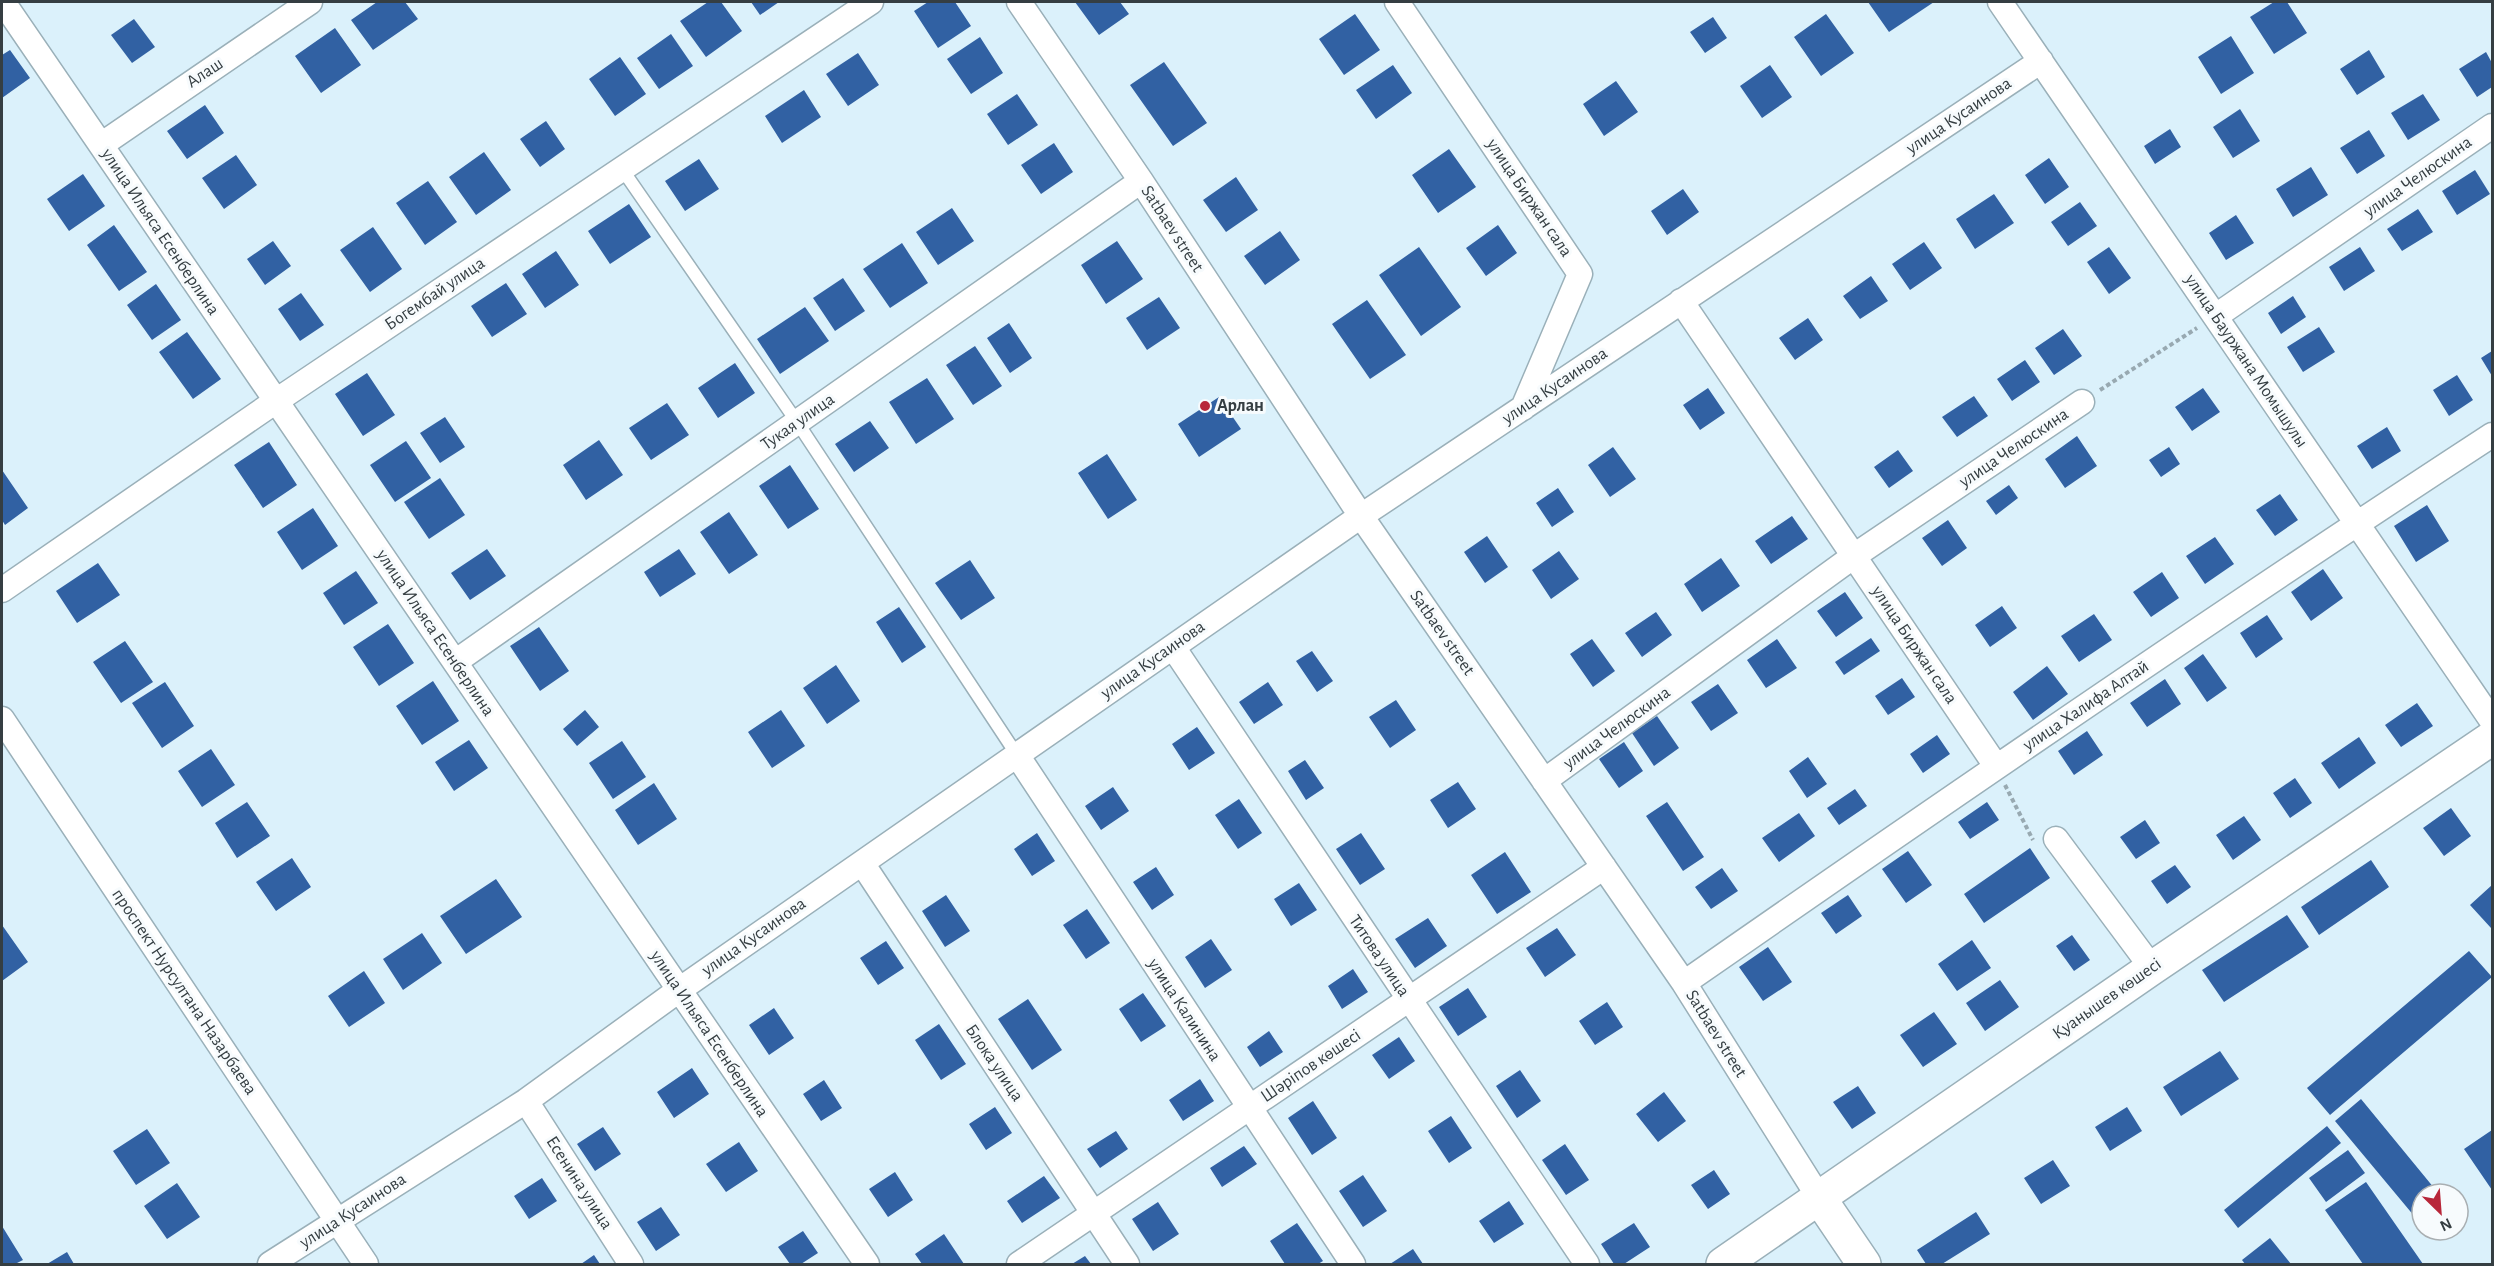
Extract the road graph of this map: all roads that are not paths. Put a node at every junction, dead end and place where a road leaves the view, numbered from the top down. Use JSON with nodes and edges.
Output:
{"nodes":[{"id":1,"x":3,"y":2,"type":"edge"},
{"id":2,"x":310,"y":2,"type":"edge"},
{"id":3,"x":871,"y":2,"type":"edge"},
{"id":4,"x":1019,"y":2,"type":"edge"},
{"id":5,"x":1397,"y":2,"type":"edge"},
{"id":6,"x":2000,"y":2,"type":"edge"},
{"id":7,"x":2041,"y":61,"type":"junction"},
{"id":8,"x":2493,"y":126,"type":"edge"},
{"id":9,"x":101,"y":145,"type":"junction"},
{"id":10,"x":622,"y":169,"type":"junction"},
{"id":11,"x":1141,"y":181,"type":"junction"},
{"id":12,"x":1681,"y":301,"type":"junction"},
{"id":13,"x":2216,"y":316,"type":"junction"},
{"id":14,"x":276,"y":401,"type":"junction"},
{"id":15,"x":2082,"y":402,"type":"road end"},
{"id":16,"x":1523,"y":408,"type":"junction"},
{"id":17,"x":797,"y":422,"type":"junction"},
{"id":18,"x":2493,"y":435,"type":"edge"},
{"id":19,"x":1361,"y":516,"type":"junction"},
{"id":20,"x":2357,"y":524,"type":"junction"},
{"id":21,"x":1854,"y":556,"type":"junction"},
{"id":22,"x":2,"y":590,"type":"edge"},
{"id":23,"x":1173,"y":646,"type":"junction"},
{"id":24,"x":455,"y":662,"type":"junction"},
{"id":25,"x":2,"y":719,"type":"edge"},
{"id":26,"x":2493,"y":721,"type":"edge"},
{"id":27,"x":2493,"y":738,"type":"edge"},
{"id":28,"x":1017,"y":755,"type":"junction"},
{"id":29,"x":1996,"y":766,"type":"junction"},
{"id":30,"x":1544,"y":781,"type":"junction"},
{"id":31,"x":2056,"y":839,"type":"road end"},
{"id":32,"x":861,"y":863,"type":"junction"},
{"id":33,"x":1604,"y":867,"type":"junction"},
{"id":34,"x":2152,"y":968,"type":"junction"},
{"id":35,"x":1684,"y":983,"type":"junction"},
{"id":36,"x":679,"y":990,"type":"junction"},
{"id":37,"x":1408,"y":1000,"type":"junction"},
{"id":38,"x":526,"y":1101,"type":"junction"},
{"id":39,"x":1248,"y":1109,"type":"junction"},
{"id":40,"x":1820,"y":1199,"type":"junction"},
{"id":41,"x":1094,"y":1214,"type":"junction"},
{"id":42,"x":337,"y":1220,"type":"junction"},
{"id":43,"x":270,"y":1264,"type":"edge"},
{"id":44,"x":366,"y":1264,"type":"edge"},
{"id":45,"x":632,"y":1264,"type":"edge"},
{"id":46,"x":867,"y":1264,"type":"edge"},
{"id":47,"x":1019,"y":1264,"type":"edge"},
{"id":48,"x":1127,"y":1264,"type":"edge"},
{"id":49,"x":1353,"y":1264,"type":"edge"},
{"id":50,"x":1587,"y":1264,"type":"edge"},
{"id":51,"x":1724,"y":1264,"type":"edge"},
{"id":52,"x":1864,"y":1264,"type":"edge"}],
"edges":[{"from":1,"to":9,"type":"street","name":"улица Ильяса Есенберлина"},
{"from":2,"to":9,"type":"street","name":"Алаш"},
{"from":3,"to":10,"type":"street","name":"Богембай улица"},
{"from":4,"to":11,"type":"street","name":"Satbaev street"},
{"from":5,"to":16,"type":"street","name":"улица Биржан сала"},
{"from":6,"to":7,"type":"street","name":"улица Бауржана Момышулы"},
{"from":7,"to":12,"type":"street","name":"улица Кусаинова"},
{"from":7,"to":13,"type":"street","name":"улица Бауржана Момышулы"},
{"from":8,"to":13,"type":"street","name":"улица Челюскина"},
{"from":9,"to":14,"type":"street","name":"улица Ильяса Есенберлина"},
{"from":10,"to":14,"type":"street","name":"Богембай улица"},
{"from":10,"to":17,"type":"lane"},
{"from":11,"to":17,"type":"street","name":"Тукая улица"},
{"from":11,"to":19,"type":"street","name":"Satbaev street"},
{"from":12,"to":16,"type":"street","name":"улица Кусаинова"},
{"from":12,"to":21,"type":"street","name":"улица Биржан сала"},
{"from":13,"to":20,"type":"street","name":"улица Бауржана Момышулы"},
{"from":14,"to":22,"type":"street","name":"Богембай улица"},
{"from":14,"to":24,"type":"street","name":"улица Ильяса Есенберлина"},
{"from":15,"to":21,"type":"street","name":"улица Челюскина"},
{"from":16,"to":19,"type":"street","name":"улица Кусаинова"},
{"from":17,"to":24,"type":"street","name":"Тукая улица"},
{"from":17,"to":28,"type":"lane"},
{"from":18,"to":20,"type":"street","name":"улица Халифа Алтай"},
{"from":19,"to":23,"type":"street","name":"улица Кусаинова"},
{"from":19,"to":30,"type":"street","name":"Satbaev street"},
{"from":20,"to":26,"type":"street","name":"улица Бауржана Момышулы"},
{"from":20,"to":29,"type":"street","name":"улица Халифа Алтай"},
{"from":21,"to":29,"type":"street","name":"улица Биржан сала"},
{"from":21,"to":30,"type":"street","name":"улица Челюскина"},
{"from":23,"to":28,"type":"street","name":"улица Кусаинова"},
{"from":23,"to":37,"type":"street","name":"Титова улица"},
{"from":24,"to":36,"type":"street","name":"улица Ильяса Есенберлина"},
{"from":25,"to":42,"type":"street","name":"проспект Нурсултана Назарбаева"},
{"from":27,"to":34,"type":"street","name":"Қуанышев көшесі"},
{"from":28,"to":32,"type":"street","name":"улица Кусаинова"},
{"from":28,"to":39,"type":"street","name":"улица Калинина"},
{"from":29,"to":35,"type":"street","name":"улица Халифа Алтай"},
{"from":30,"to":33,"type":"street","name":"Satbaev street"},
{"from":31,"to":34,"type":"street"},
{"from":32,"to":36,"type":"street","name":"улица Кусаинова"},
{"from":32,"to":41,"type":"street","name":"Блока улица"},
{"from":33,"to":35,"type":"street","name":"Satbaev street"},
{"from":33,"to":37,"type":"street","name":"Шәріпов көшесі"},
{"from":34,"to":40,"type":"street","name":"Қуанышев көшесі"},
{"from":35,"to":40,"type":"street","name":"Satbaev street"},
{"from":36,"to":38,"type":"street","name":"улица Кусаинова"},
{"from":36,"to":46,"type":"street","name":"улица Ильяса Есенберлина"},
{"from":37,"to":39,"type":"street","name":"Шәріпов көшесі"},
{"from":37,"to":50,"type":"street","name":"Титова улица"},
{"from":38,"to":42,"type":"street","name":"улица Кусаинова"},
{"from":38,"to":45,"type":"street","name":"Есенина улица"},
{"from":39,"to":41,"type":"street","name":"Шәріпов көшесі"},
{"from":39,"to":49,"type":"street","name":"улица Калинина"},
{"from":40,"to":51,"type":"street","name":"Қуанышев көшесі"},
{"from":40,"to":52,"type":"street","name":"Satbaev street"},
{"from":41,"to":47,"type":"street","name":"Шәріпов көшесі"},
{"from":41,"to":48,"type":"street","name":"Блока улица"},
{"from":42,"to":43,"type":"street","name":"улица Кусаинова"},
{"from":42,"to":44,"type":"street","name":"проспект Нурсултана Назарбаева"}]}
